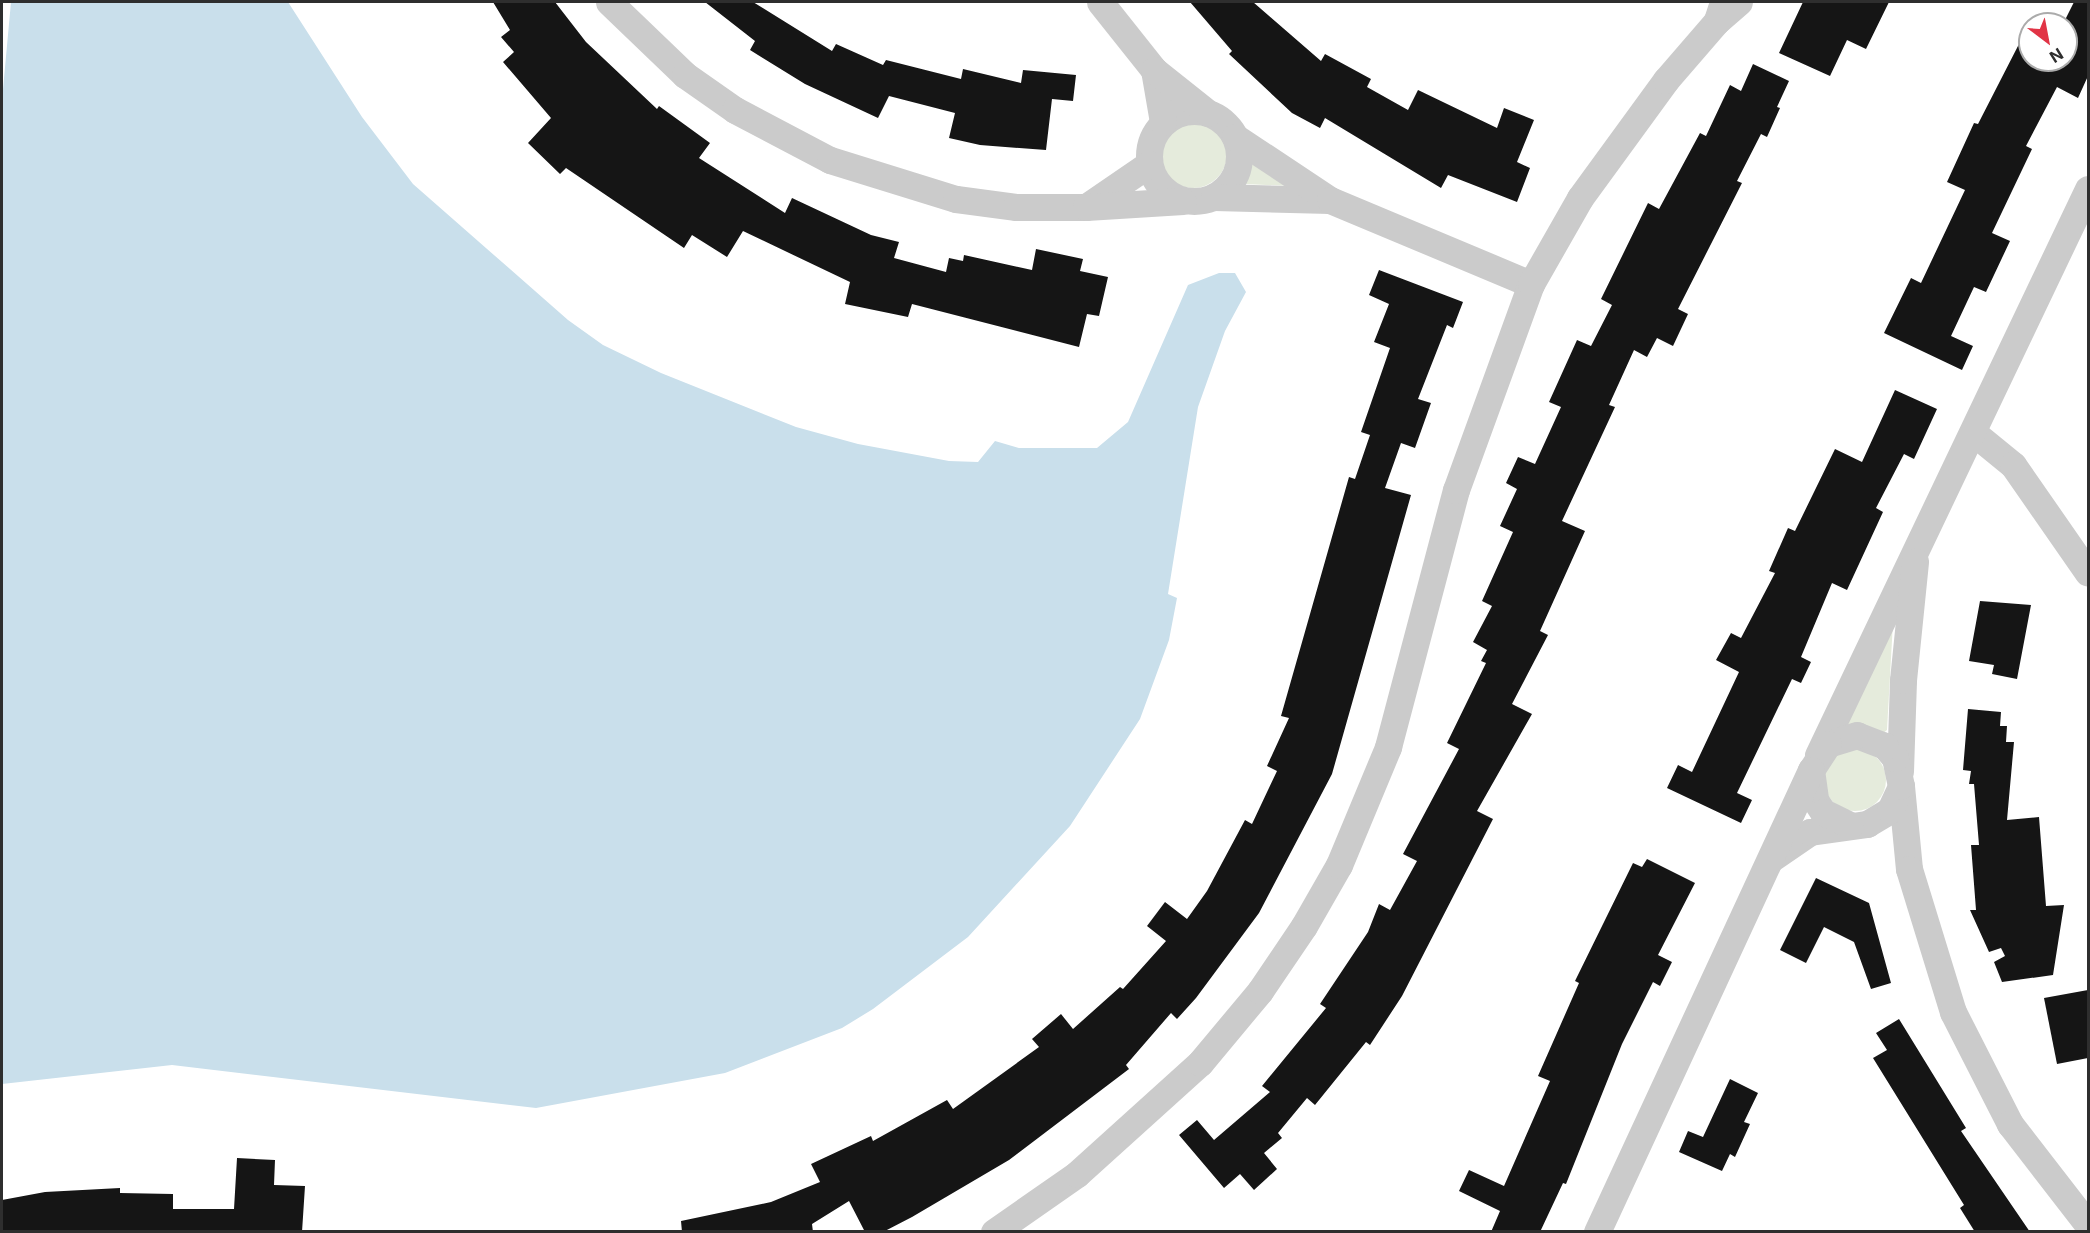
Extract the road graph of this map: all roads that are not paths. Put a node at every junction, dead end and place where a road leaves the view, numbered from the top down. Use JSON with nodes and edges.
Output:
{"nodes":[{"id":1,"x":609,"y":2,"type":"edge"},
{"id":2,"x":1100,"y":2,"type":"edge"},
{"id":3,"x":1739,"y":2,"type":"edge"},
{"id":4,"x":1720,"y":11,"type":"edge"},
{"id":5,"x":1154,"y":70,"type":"junction"},
{"id":6,"x":1208,"y":113,"type":"junction"},
{"id":7,"x":1163,"y":122,"type":"junction"},
{"id":8,"x":1235,"y":137,"type":"junction"},
{"id":9,"x":1149,"y":165,"type":"junction"},
{"id":10,"x":2088,"y":189,"type":"edge"},
{"id":11,"x":1214,"y":197,"type":"junction"},
{"id":12,"x":1330,"y":200,"type":"junction"},
{"id":13,"x":1183,"y":201,"type":"junction"},
{"id":14,"x":1086,"y":207,"type":"junction"},
{"id":15,"x":1531,"y":284,"type":"junction"},
{"id":16,"x":1975,"y":434,"type":"junction"},
{"id":17,"x":1917,"y":542,"type":"junction"},
{"id":18,"x":2088,"y":573,"type":"edge"},
{"id":19,"x":1814,"y":763,"type":"junction"},
{"id":20,"x":1900,"y":779,"type":"junction"},
{"id":21,"x":1858,"y":824,"type":"junction"},
{"id":22,"x":1770,"y":860,"type":"junction"},
{"id":23,"x":1909,"y":869,"type":"junction"},
{"id":24,"x":2088,"y":1225,"type":"edge"},
{"id":25,"x":994,"y":1232,"type":"edge"},
{"id":26,"x":1597,"y":1232,"type":"edge"}],
"edges":[{"from":1,"to":14,"type":"street"},
{"from":2,"to":5,"type":"street"},
{"from":3,"to":4,"type":"street"},
{"from":4,"to":15,"type":"street"},
{"from":5,"to":6,"type":"street"},
{"from":5,"to":7,"type":"street"},
{"from":6,"to":7,"type":"street"},
{"from":6,"to":8,"type":"street"},
{"from":7,"to":9,"type":"street"},
{"from":8,"to":11,"type":"street"},
{"from":8,"to":12,"type":"street"},
{"from":9,"to":13,"type":"street"},
{"from":9,"to":14,"type":"street"},
{"from":10,"to":16,"type":"street"},
{"from":11,"to":12,"type":"street"},
{"from":11,"to":13,"type":"street"},
{"from":12,"to":15,"type":"street"},
{"from":13,"to":14,"type":"street"},
{"from":15,"to":25,"type":"street"},
{"from":16,"to":17,"type":"street"},
{"from":16,"to":18,"type":"street"},
{"from":17,"to":19,"type":"street"},
{"from":17,"to":20,"type":"street"},
{"from":19,"to":20,"type":"street"},
{"from":19,"to":21,"type":"street"},
{"from":19,"to":22,"type":"street"},
{"from":20,"to":21,"type":"street"},
{"from":20,"to":23,"type":"street"},
{"from":21,"to":22,"type":"street"},
{"from":21,"to":23,"type":"street"},
{"from":22,"to":26,"type":"street"},
{"from":23,"to":24,"type":"street"}]}
